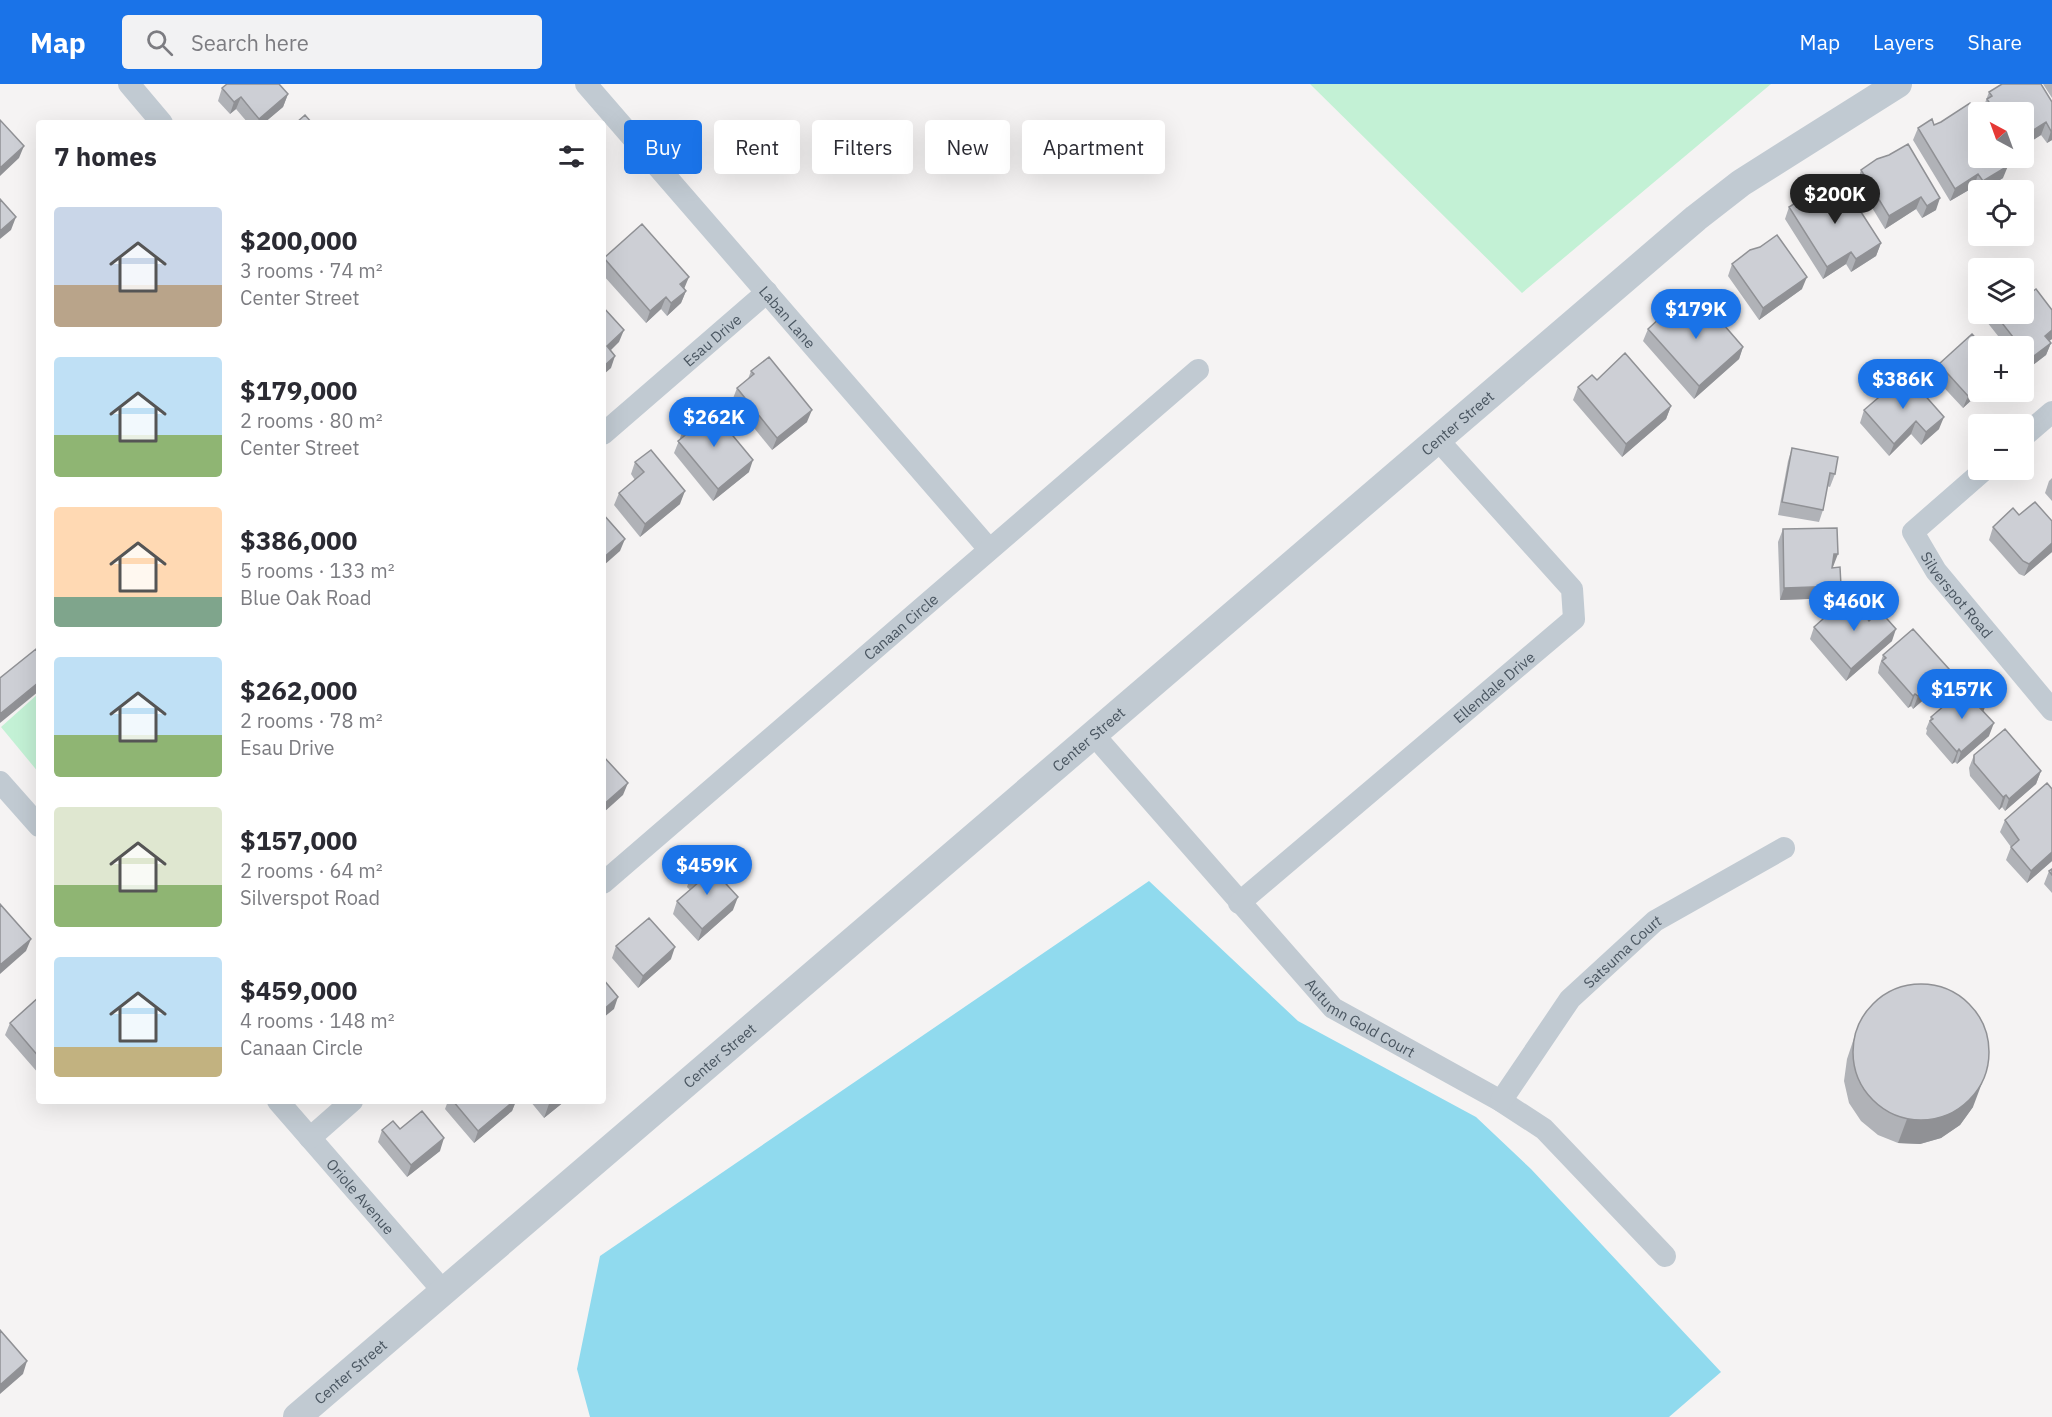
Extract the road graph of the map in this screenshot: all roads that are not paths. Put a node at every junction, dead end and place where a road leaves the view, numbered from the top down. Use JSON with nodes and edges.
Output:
{"nodes":[{"id":1,"x":129,"y":84,"type":"edge"},
{"id":2,"x":586,"y":84,"type":"edge"},
{"id":3,"x":1898,"y":84,"type":"edge"},
{"id":4,"x":159,"y":120,"type":"edge"},
{"id":5,"x":766,"y":292,"type":"junction"},
{"id":6,"x":1198,"y":370,"type":"dead end"},
{"id":7,"x":2052,"y":412,"type":"edge"},
{"id":8,"x":2034,"y":427,"type":"edge"},
{"id":9,"x":606,"y":431,"type":"edge"},
{"id":10,"x":1438,"y":440,"type":"junction"},
{"id":11,"x":1973,"y":480,"type":"edge"},
{"id":12,"x":989,"y":549,"type":"junction"},
{"id":13,"x":2052,"y":710,"type":"edge"},
{"id":14,"x":1093,"y":734,"type":"junction"},
{"id":15,"x":0,"y":782,"type":"edge"},
{"id":16,"x":36,"y":823,"type":"edge"},
{"id":17,"x":1784,"y":848,"type":"dead end"},
{"id":18,"x":606,"y":880,"type":"edge"},
{"id":19,"x":1239,"y":903,"type":"junction"},
{"id":20,"x":1501,"y":1101,"type":"junction"},
{"id":21,"x":281,"y":1104,"type":"edge"},
{"id":22,"x":349,"y":1104,"type":"edge"},
{"id":23,"x":310,"y":1138,"type":"junction"},
{"id":24,"x":1665,"y":1256,"type":"dead end"},
{"id":25,"x":444,"y":1292,"type":"junction"},
{"id":26,"x":297,"y":1417,"type":"edge"}],
"edges":[{"from":1,"to":4,"type":"street"},
{"from":2,"to":5,"type":"street","name":"Laban Lane"},
{"from":3,"to":10,"type":"street","name":"Center Street"},
{"from":5,"to":9,"type":"street","name":"Esau Drive"},
{"from":5,"to":12,"type":"street","name":"Laban Lane"},
{"from":6,"to":12,"type":"street","name":"Canaan Circle"},
{"from":7,"to":8,"type":"street"},
{"from":10,"to":14,"type":"street","name":"Center Street"},
{"from":10,"to":19,"type":"street","name":"Ellendale Drive"},
{"from":11,"to":13,"type":"street","name":"Silverspot Road"},
{"from":12,"to":18,"type":"street","name":"Canaan Circle"},
{"from":14,"to":19,"type":"street","name":"Autumn Gold Court"},
{"from":14,"to":25,"type":"street","name":"Center Street"},
{"from":15,"to":16,"type":"street"},
{"from":17,"to":20,"type":"street","name":"Satsuma Court"},
{"from":19,"to":20,"type":"street","name":"Autumn Gold Court"},
{"from":20,"to":24,"type":"street","name":"Autumn Gold Court"},
{"from":21,"to":23,"type":"street","name":"Oriole Avenue"},
{"from":22,"to":23,"type":"street"},
{"from":23,"to":25,"type":"street","name":"Oriole Avenue"},
{"from":25,"to":26,"type":"street","name":"Center Street"}]}
